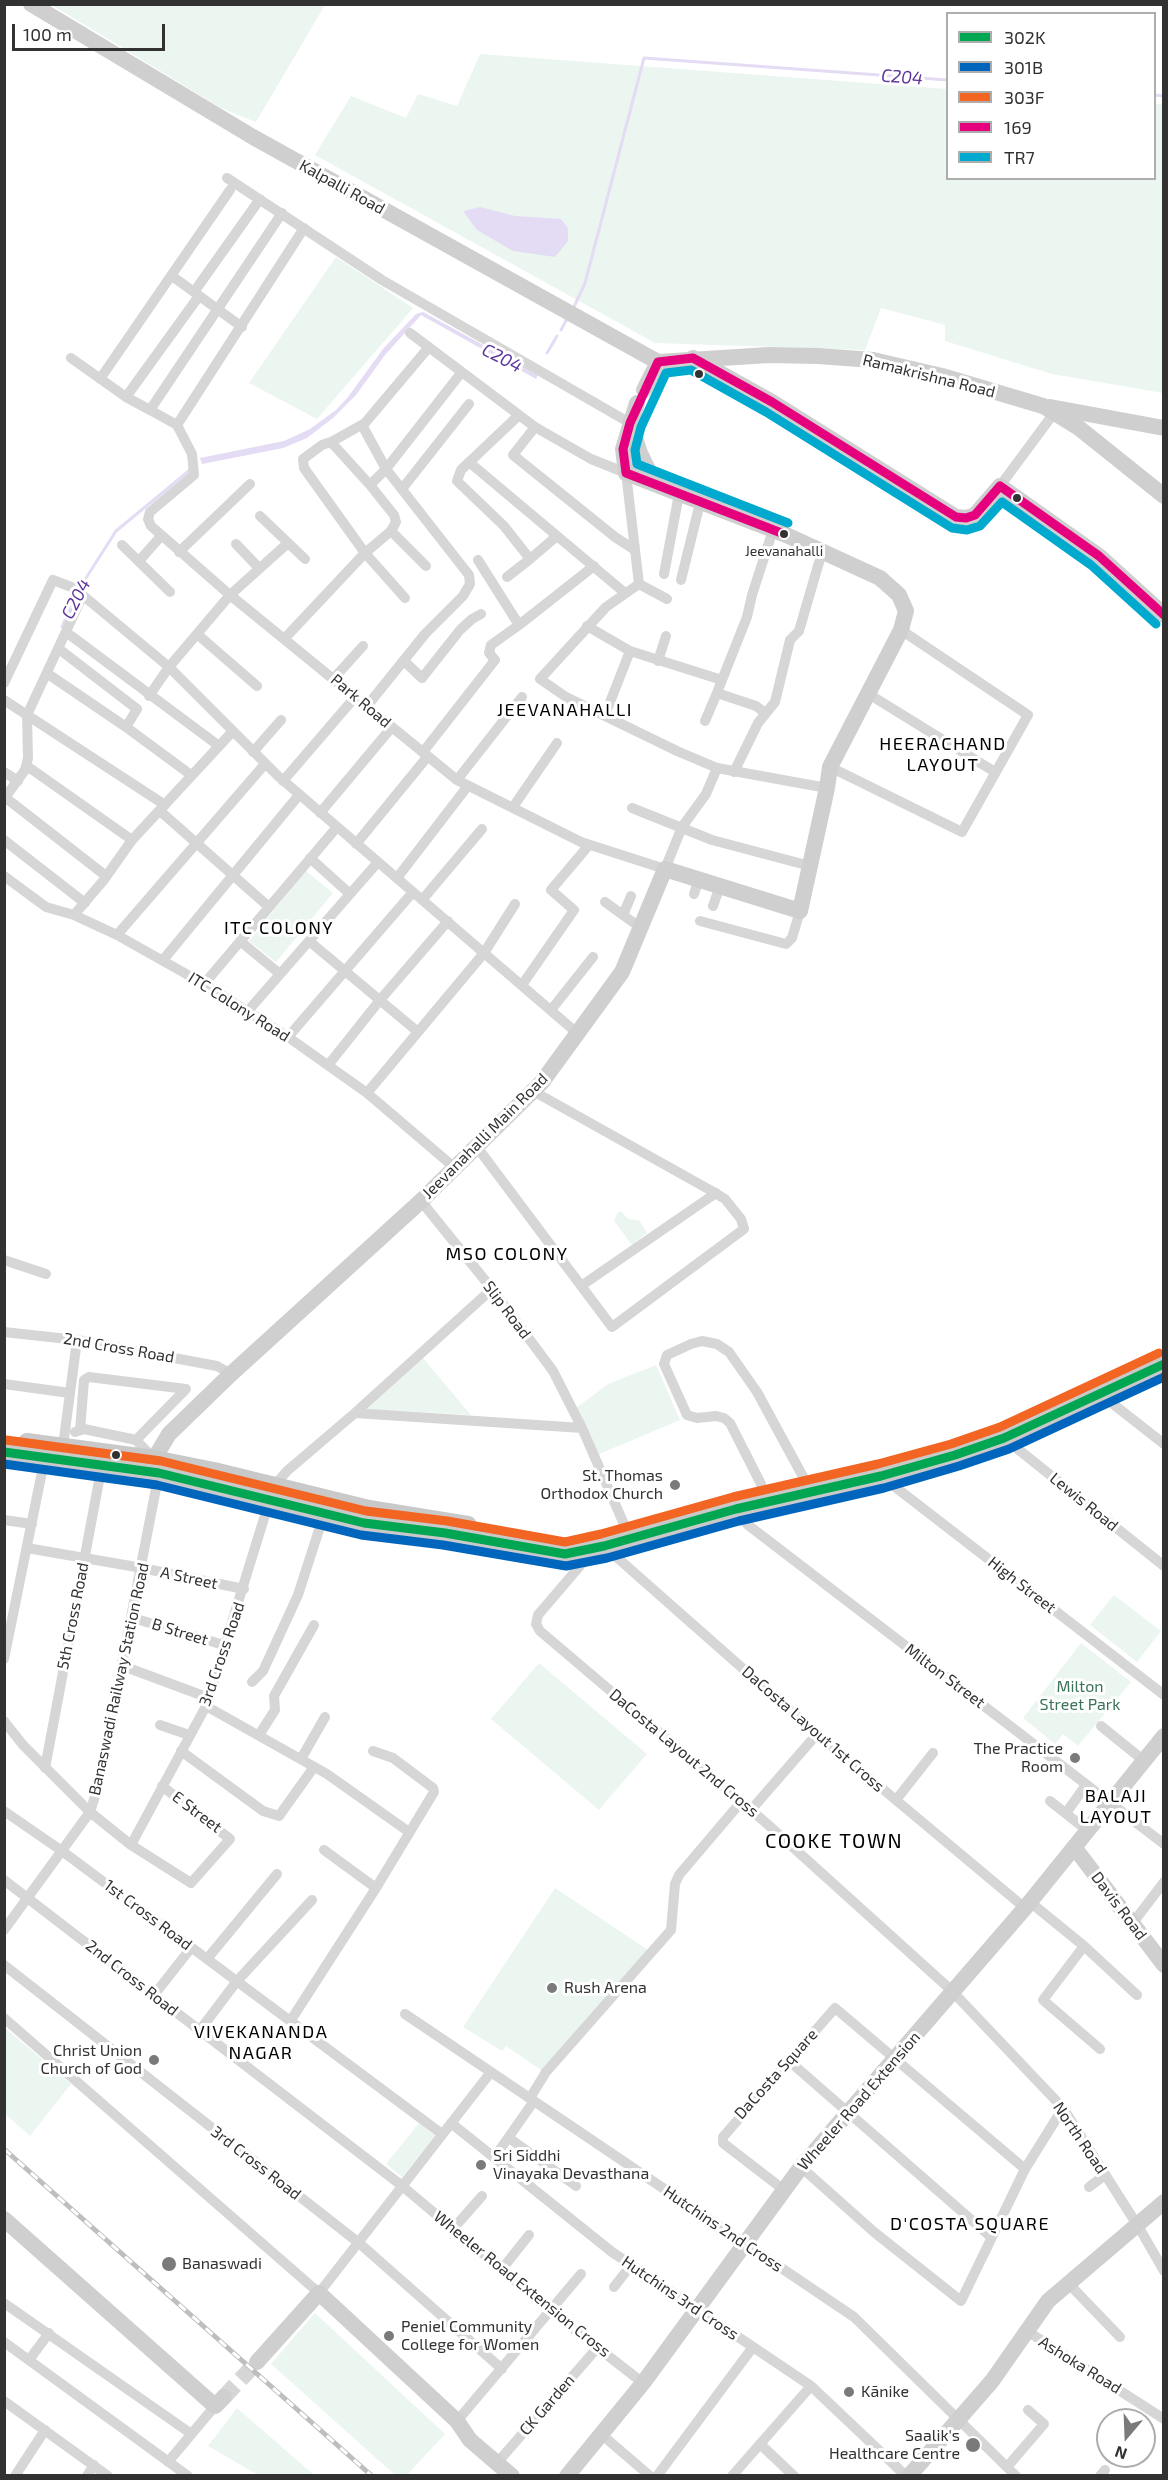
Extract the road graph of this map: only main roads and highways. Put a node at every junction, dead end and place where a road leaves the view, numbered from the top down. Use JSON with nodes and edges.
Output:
{"nodes":[{"id":1,"x":1164,"y":1355,"type":"edge"},
{"id":2,"x":1164,"y":1364,"type":"edge"},
{"id":3,"x":4,"y":1439,"type":"edge"},
{"id":4,"x":4,"y":1452,"type":"edge"},
{"id":5,"x":156,"y":1466,"type":"junction"},
{"id":6,"x":735,"y":1505,"type":"junction"}],
"edges":[{"from":1,"to":6,"type":"main road"},
{"from":2,"to":6,"type":"main road"},
{"from":3,"to":5,"type":"main road"},
{"from":4,"to":5,"type":"main road"},
{"from":5,"to":6,"type":"main road"}]}
